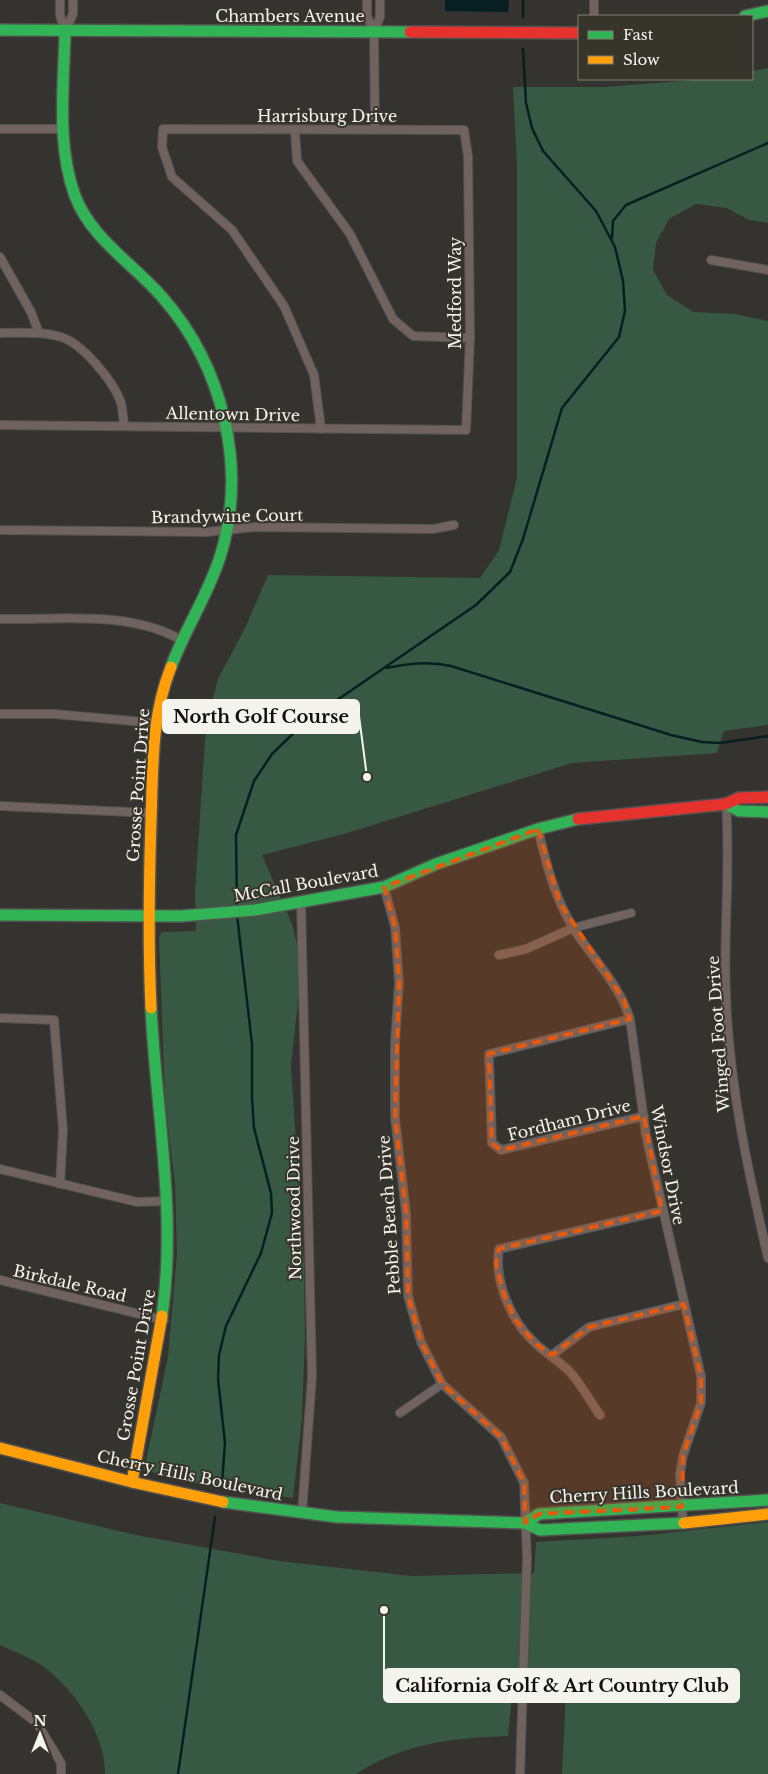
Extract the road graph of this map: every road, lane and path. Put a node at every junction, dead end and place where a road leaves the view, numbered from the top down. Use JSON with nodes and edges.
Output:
{"nodes":[{"id":1,"x":60,"y":0,"type":"edge"},
{"id":2,"x":73,"y":0,"type":"edge"},
{"id":3,"x":368,"y":0,"type":"edge"},
{"id":4,"x":380,"y":0,"type":"edge"},
{"id":5,"x":594,"y":0,"type":"edge"},
{"id":6,"x":768,"y":12,"type":"edge"},
{"id":7,"x":594,"y":15,"type":"edge"},
{"id":8,"x":751,"y":15,"type":"edge"},
{"id":9,"x":0,"y":30,"type":"edge"},
{"id":10,"x":65,"y":31,"type":"junction"},
{"id":11,"x":374,"y":32,"type":"junction"},
{"id":12,"x":578,"y":33,"type":"edge"},
{"id":13,"x":0,"y":129,"type":"edge"},
{"id":14,"x":64,"y":129,"type":"junction"},
{"id":15,"x":375,"y":130,"type":"junction"},
{"id":16,"x":295,"y":131,"type":"junction"},
{"id":17,"x":468,"y":156,"type":"joint"},
{"id":18,"x":0,"y":257,"type":"edge"},
{"id":19,"x":711,"y":260,"type":"dead end"},
{"id":20,"x":768,"y":270,"type":"edge"},
{"id":21,"x":0,"y":333,"type":"edge"},
{"id":22,"x":39,"y":333,"type":"junction"},
{"id":23,"x":470,"y":338,"type":"junction"},
{"id":24,"x":0,"y":425,"type":"edge"},
{"id":25,"x":124,"y":426,"type":"junction"},
{"id":26,"x":226,"y":428,"type":"junction"},
{"id":27,"x":321,"y":430,"type":"junction"},
{"id":28,"x":466,"y":430,"type":"joint"},
{"id":29,"x":454,"y":525,"type":"dead end"},
{"id":30,"x":226,"y":529,"type":"junction"},
{"id":31,"x":0,"y":530,"type":"edge"},
{"id":32,"x":0,"y":619,"type":"edge"},
{"id":33,"x":181,"y":640,"type":"junction"},
{"id":34,"x":0,"y":714,"type":"edge"},
{"id":35,"x":155,"y":723,"type":"junction"},
{"id":36,"x":768,"y":797,"type":"edge"},
{"id":37,"x":726,"y":804,"type":"junction"},
{"id":38,"x":0,"y":806,"type":"edge"},
{"id":39,"x":768,"y":812,"type":"edge"},
{"id":40,"x":151,"y":813,"type":"junction"},
{"id":41,"x":538,"y":829,"type":"junction"},
{"id":42,"x":384,"y":886,"type":"junction"},
{"id":43,"x":301,"y":902,"type":"junction"},
{"id":44,"x":631,"y":913,"type":"dead end"},
{"id":45,"x":0,"y":915,"type":"edge"},
{"id":46,"x":147,"y":916,"type":"junction"},
{"id":47,"x":573,"y":928,"type":"junction"},
{"id":48,"x":499,"y":955,"type":"dead end"},
{"id":49,"x":0,"y":1018,"type":"edge"},
{"id":50,"x":630,"y":1019,"type":"junction"},
{"id":51,"x":644,"y":1116,"type":"junction"},
{"id":52,"x":0,"y":1169,"type":"edge"},
{"id":53,"x":60,"y":1184,"type":"junction"},
{"id":54,"x":168,"y":1201,"type":"junction"},
{"id":55,"x":662,"y":1211,"type":"junction"},
{"id":56,"x":768,"y":1258,"type":"edge"},
{"id":57,"x":0,"y":1280,"type":"edge"},
{"id":58,"x":684,"y":1304,"type":"junction"},
{"id":59,"x":164,"y":1320,"type":"junction"},
{"id":60,"x":552,"y":1354,"type":"junction"},
{"id":61,"x":442,"y":1384,"type":"junction"},
{"id":62,"x":400,"y":1413,"type":"dead end"},
{"id":63,"x":600,"y":1414,"type":"dead end"},
{"id":64,"x":0,"y":1448,"type":"edge"},
{"id":65,"x":132,"y":1482,"type":"junction"},
{"id":66,"x":768,"y":1500,"type":"edge"},
{"id":67,"x":682,"y":1508,"type":"junction"},
{"id":68,"x":302,"y":1513,"type":"junction"},
{"id":69,"x":768,"y":1514,"type":"edge"},
{"id":70,"x":525,"y":1523,"type":"junction"},
{"id":71,"x":683,"y":1523,"type":"junction"},
{"id":72,"x":0,"y":1695,"type":"edge"},
{"id":73,"x":61,"y":1774,"type":"edge"},
{"id":74,"x":520,"y":1774,"type":"edge"}],
"edges":[{"from":1,"to":10,"type":"street"},
{"from":2,"to":10,"type":"street"},
{"from":3,"to":11,"type":"street"},
{"from":4,"to":11,"type":"street"},
{"from":5,"to":7,"type":"street"},
{"from":6,"to":8,"type":"street"},
{"from":9,"to":10,"type":"street","name":"Chambers Avenue"},
{"from":10,"to":11,"type":"street","name":"Chambers Avenue"},
{"from":10,"to":14,"type":"street","name":"Grosse Point Drive"},
{"from":11,"to":12,"type":"street","name":"Chambers Avenue"},
{"from":11,"to":15,"type":"street"},
{"from":13,"to":14,"type":"street"},
{"from":14,"to":26,"type":"street","name":"Grosse Point Drive"},
{"from":15,"to":16,"type":"street","name":"Harrisburg Drive"},
{"from":15,"to":17,"type":"street","name":"Harrisburg Drive"},
{"from":16,"to":23,"type":"street"},
{"from":16,"to":27,"type":"street","name":"Harrisburg Drive"},
{"from":17,"to":23,"type":"street","name":"Medford Way"},
{"from":18,"to":22,"type":"street"},
{"from":19,"to":20,"type":"street"},
{"from":21,"to":22,"type":"street"},
{"from":22,"to":25,"type":"street"},
{"from":23,"to":28,"type":"street","name":"Medford Way"},
{"from":24,"to":25,"type":"street","name":"Allentown Drive"},
{"from":25,"to":26,"type":"street","name":"Allentown Drive"},
{"from":26,"to":27,"type":"street","name":"Allentown Drive"},
{"from":26,"to":30,"type":"street","name":"Grosse Point Drive"},
{"from":27,"to":28,"type":"street","name":"Allentown Drive"},
{"from":29,"to":30,"type":"street","name":"Brandywine Court"},
{"from":30,"to":31,"type":"street","name":"Brandywine Court"},
{"from":30,"to":33,"type":"street","name":"Grosse Point Drive"},
{"from":32,"to":33,"type":"street"},
{"from":33,"to":35,"type":"street","name":"Grosse Point Drive"},
{"from":34,"to":35,"type":"street"},
{"from":35,"to":40,"type":"street","name":"Grosse Point Drive"},
{"from":36,"to":37,"type":"street","name":"McCall Boulevard"},
{"from":37,"to":39,"type":"street","name":"McCall Boulevard"},
{"from":37,"to":41,"type":"street","name":"McCall Boulevard"},
{"from":37,"to":56,"type":"street","name":"Winged Foot Drive"},
{"from":38,"to":40,"type":"street"},
{"from":40,"to":46,"type":"street","name":"Grosse Point Drive"},
{"from":41,"to":42,"type":"street","name":"McCall Boulevard"},
{"from":41,"to":47,"type":"street","name":"Windsor Drive"},
{"from":42,"to":43,"type":"street","name":"McCall Boulevard"},
{"from":42,"to":61,"type":"street","name":"Pebble Beach Drive"},
{"from":43,"to":46,"type":"street","name":"McCall Boulevard"},
{"from":43,"to":68,"type":"street","name":"Northwood Drive"},
{"from":44,"to":47,"type":"street"},
{"from":45,"to":46,"type":"street","name":"McCall Boulevard"},
{"from":46,"to":54,"type":"street","name":"Grosse Point Drive"},
{"from":47,"to":48,"type":"street"},
{"from":47,"to":50,"type":"street","name":"Windsor Drive"},
{"from":49,"to":53,"type":"street"},
{"from":50,"to":51,"type":"street","name":"Windsor Drive"},
{"from":50,"to":51,"type":"street","name":"Fordham Drive"},
{"from":51,"to":55,"type":"street","name":"Windsor Drive"},
{"from":52,"to":53,"type":"street"},
{"from":53,"to":54,"type":"street"},
{"from":54,"to":59,"type":"street","name":"Grosse Point Drive"},
{"from":55,"to":58,"type":"street","name":"Windsor Drive"},
{"from":55,"to":60,"type":"street"},
{"from":57,"to":59,"type":"street","name":"Birkdale Road"},
{"from":58,"to":60,"type":"street"},
{"from":58,"to":67,"type":"street","name":"Windsor Drive"},
{"from":59,"to":65,"type":"street","name":"Grosse Point Drive"},
{"from":60,"to":63,"type":"street"},
{"from":61,"to":62,"type":"street"},
{"from":61,"to":70,"type":"street","name":"Pebble Beach Drive"},
{"from":64,"to":65,"type":"street","name":"Cherry Hills Boulevard"},
{"from":65,"to":68,"type":"street","name":"Cherry Hills Boulevard"},
{"from":66,"to":67,"type":"street","name":"Cherry Hills Boulevard"},
{"from":67,"to":70,"type":"street","name":"Cherry Hills Boulevard"},
{"from":67,"to":71,"type":"street","name":"Windsor Drive"},
{"from":68,"to":70,"type":"street","name":"Cherry Hills Boulevard"},
{"from":69,"to":71,"type":"street","name":"Cherry Hills Boulevard"},
{"from":70,"to":71,"type":"street","name":"Cherry Hills Boulevard"},
{"from":70,"to":74,"type":"street","name":"Pebble Beach Drive"},
{"from":72,"to":73,"type":"street"}]}
